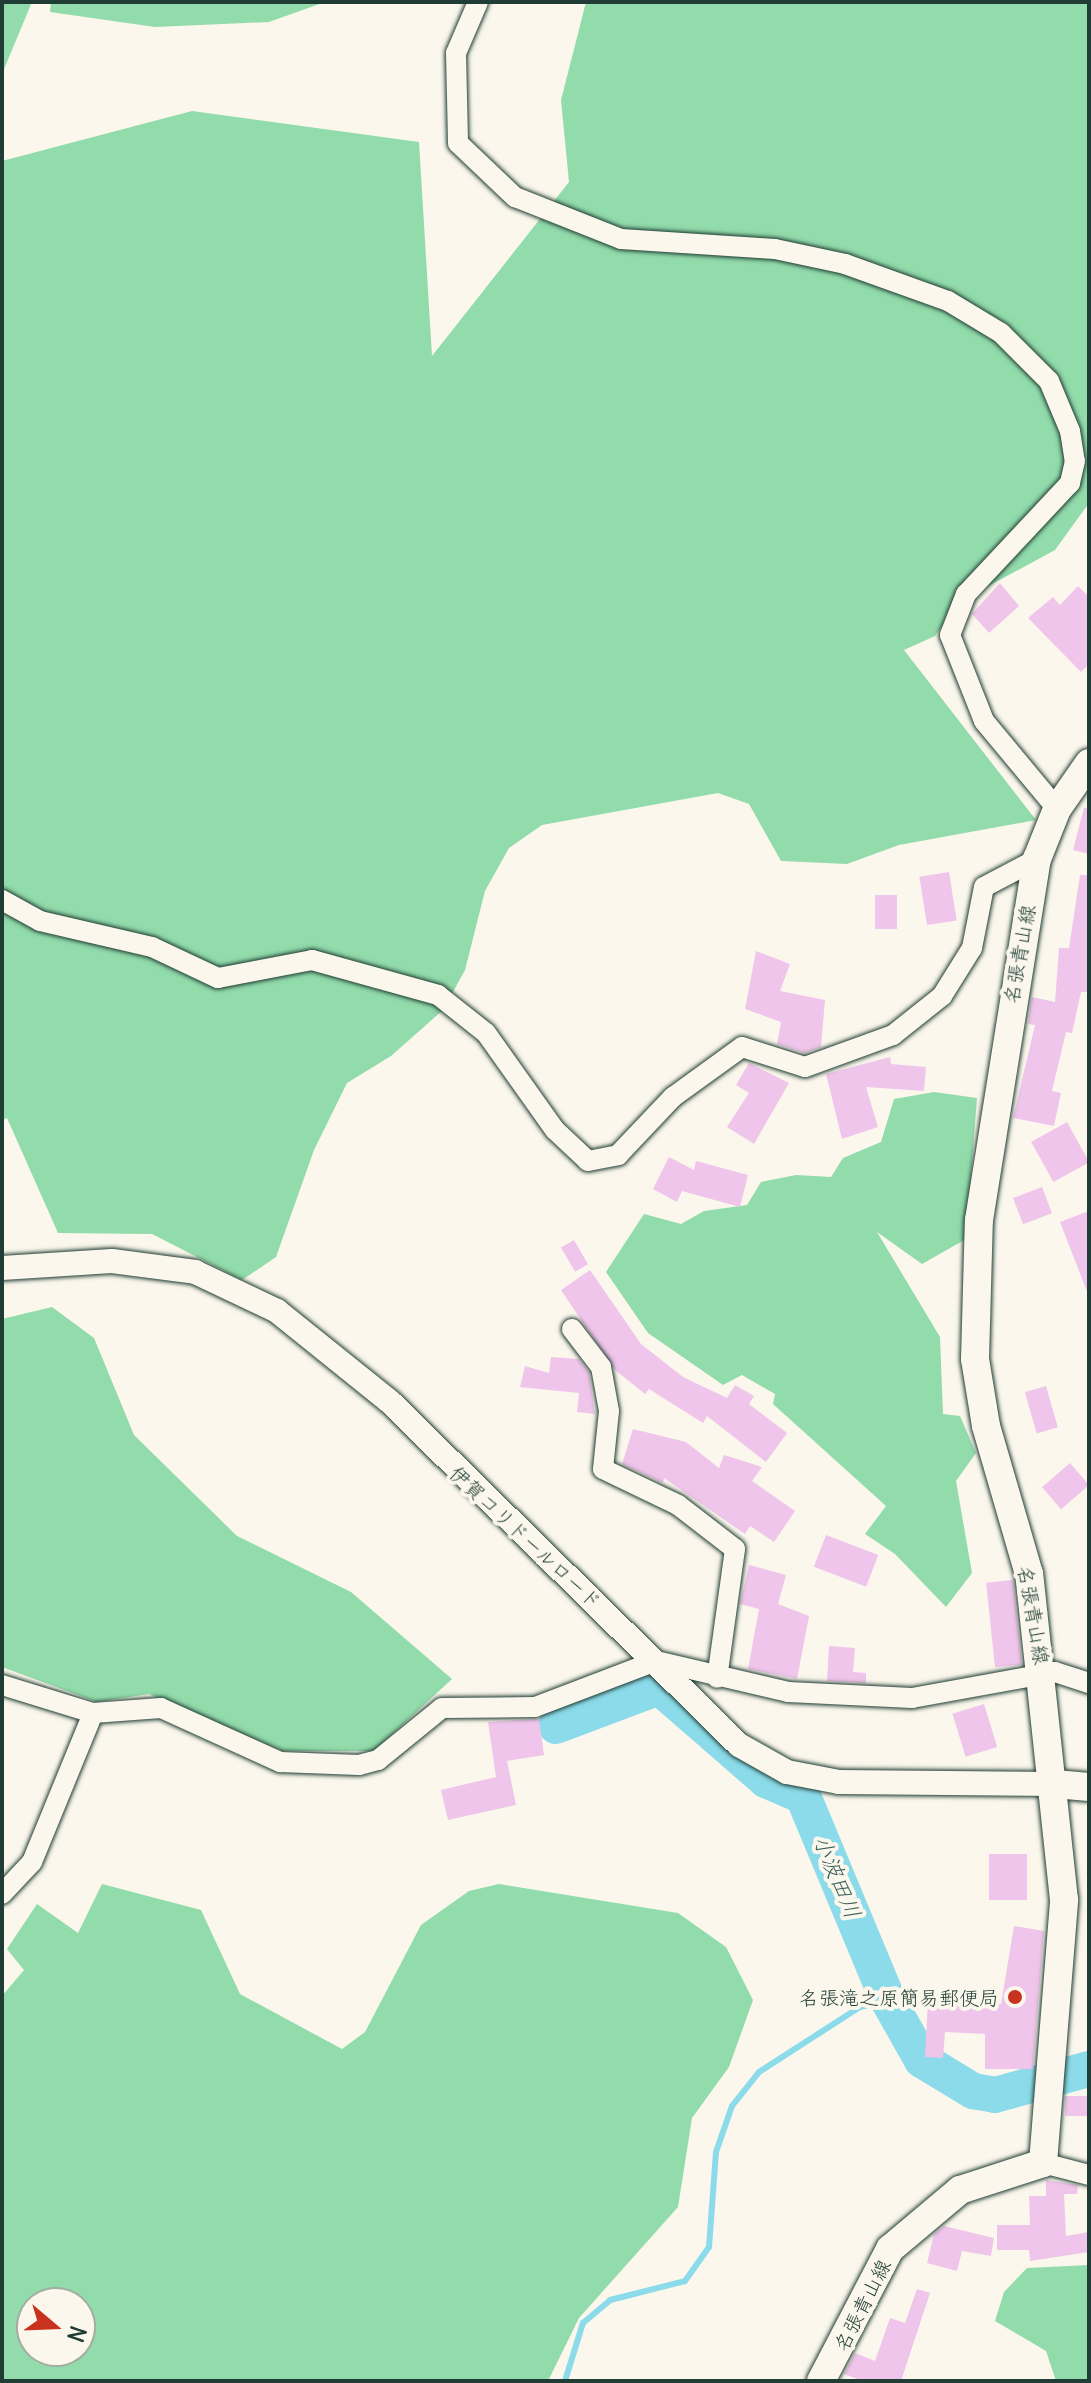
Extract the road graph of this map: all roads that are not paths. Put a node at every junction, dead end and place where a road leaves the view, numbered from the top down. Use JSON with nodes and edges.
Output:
{"nodes":[{"id":1,"x":478,"y":2,"type":"edge"},
{"id":2,"x":1087,"y":770,"type":"edge"},
{"id":3,"x":1057,"y":809,"type":"junction"},
{"id":4,"x":1037,"y":859,"type":"junction"},
{"id":5,"x":2,"y":900,"type":"edge"},
{"id":6,"x":2,"y":1268,"type":"edge"},
{"id":7,"x":572,"y":1329,"type":"dead end"},
{"id":8,"x":656,"y":1661,"type":"junction"},
{"id":9,"x":1045,"y":1676,"type":"junction"},
{"id":10,"x":717,"y":1678,"type":"junction"},
{"id":11,"x":1089,"y":1683,"type":"edge"},
{"id":12,"x":2,"y":1685,"type":"edge"},
{"id":13,"x":93,"y":1713,"type":"junction"},
{"id":14,"x":1055,"y":1784,"type":"junction"},
{"id":15,"x":1089,"y":1787,"type":"edge"},
{"id":16,"x":2,"y":1894,"type":"edge"},
{"id":17,"x":1043,"y":2163,"type":"junction"},
{"id":18,"x":1089,"y":2175,"type":"edge"},
{"id":19,"x":821,"y":2381,"type":"edge"}],
"edges":[{"from":1,"to":3,"type":"street"},
{"from":2,"to":3,"type":"main road","name":"名張青山線"},
{"from":3,"to":4,"type":"main road","name":"名張青山線"},
{"from":4,"to":5,"type":"street"},
{"from":4,"to":9,"type":"main road","name":"名張青山線"},
{"from":6,"to":8,"type":"street","name":"伊賀コリドールロード"},
{"from":7,"to":10,"type":"street"},
{"from":8,"to":10,"type":"street"},
{"from":8,"to":13,"type":"street"},
{"from":8,"to":14,"type":"street","name":"伊賀コリドールロード"},
{"from":9,"to":10,"type":"street"},
{"from":9,"to":11,"type":"street"},
{"from":9,"to":14,"type":"main road","name":"名張青山線"},
{"from":12,"to":13,"type":"street"},
{"from":13,"to":16,"type":"street"},
{"from":14,"to":15,"type":"main road"},
{"from":14,"to":17,"type":"main road","name":"名張青山線"},
{"from":17,"to":18,"type":"street"},
{"from":17,"to":19,"type":"main road","name":"名張青山線"}]}
